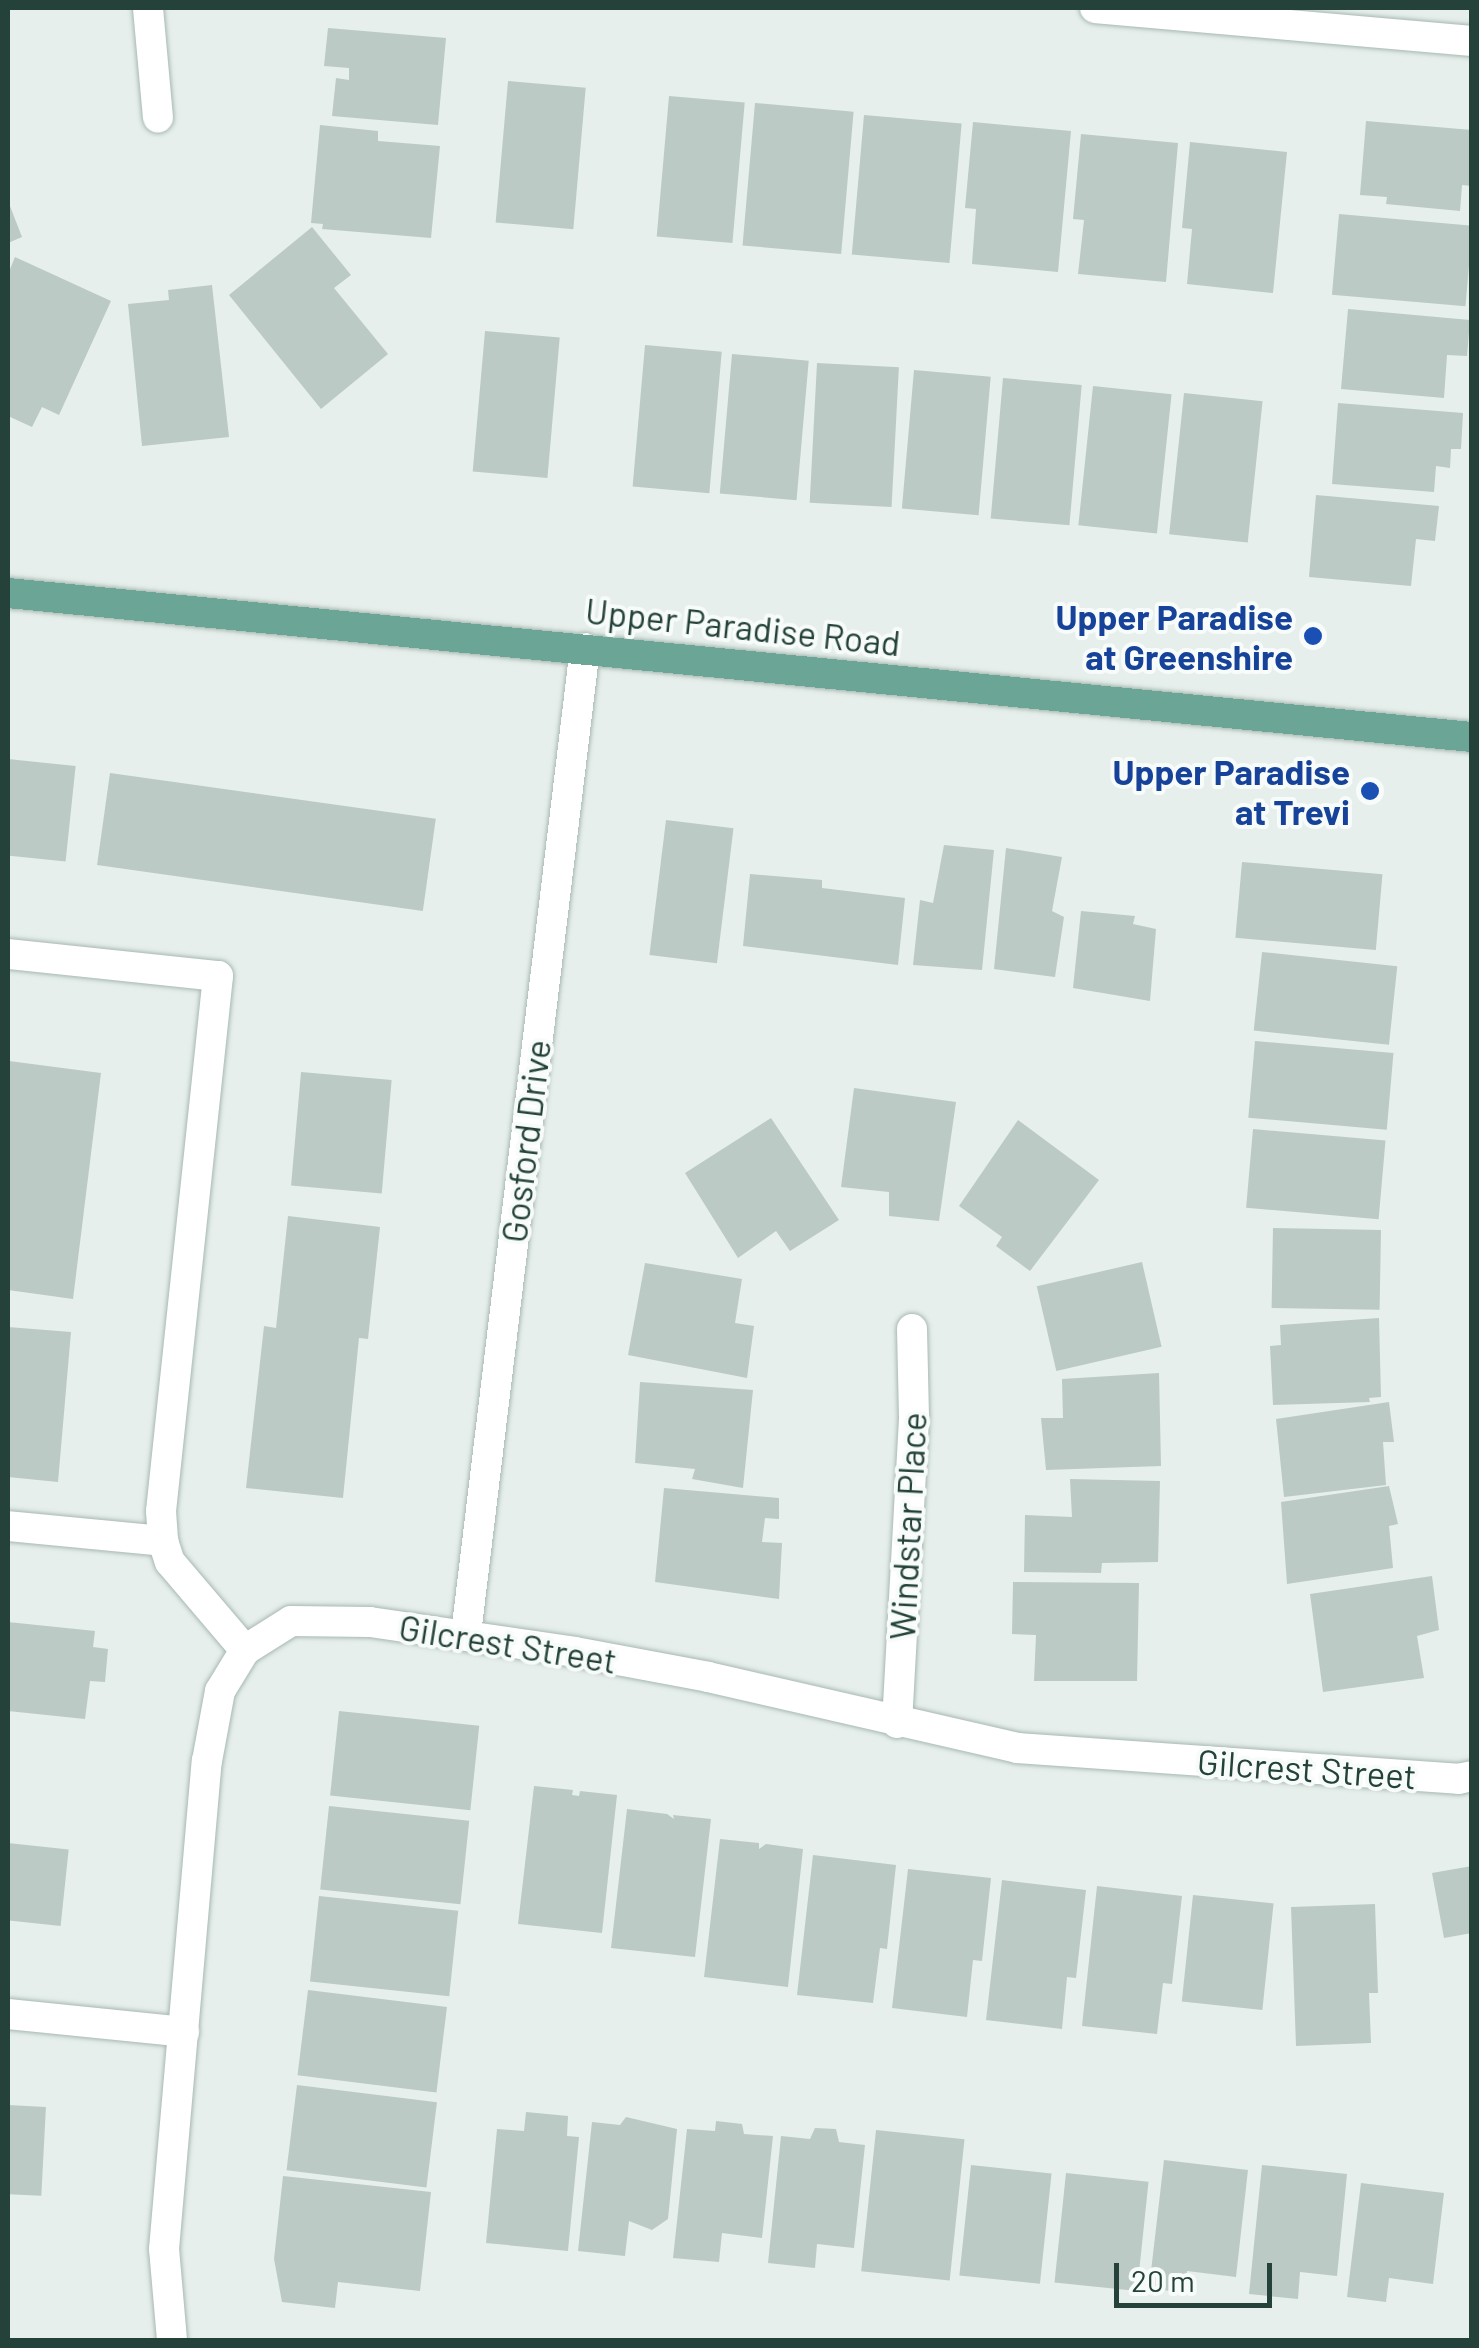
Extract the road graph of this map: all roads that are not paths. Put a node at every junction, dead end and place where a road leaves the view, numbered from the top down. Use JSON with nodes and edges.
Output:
{"nodes":[{"id":1,"x":148,"y":8,"type":"edge"},
{"id":2,"x":1096,"y":8,"type":"edge"},
{"id":3,"x":1472,"y":41,"type":"edge"},
{"id":4,"x":158,"y":118,"type":"dead end"},
{"id":5,"x":8,"y":593,"type":"edge"},
{"id":6,"x":585,"y":648,"type":"junction"},
{"id":7,"x":1472,"y":737,"type":"edge"},
{"id":8,"x":8,"y":954,"type":"edge"},
{"id":9,"x":912,"y":1330,"type":"dead end"},
{"id":10,"x":8,"y":1526,"type":"edge"},
{"id":11,"x":162,"y":1541,"type":"junction"},
{"id":12,"x":466,"y":1634,"type":"junction"},
{"id":13,"x":245,"y":1650,"type":"junction"},
{"id":14,"x":896,"y":1724,"type":"junction"},
{"id":15,"x":1472,"y":1776,"type":"edge"},
{"id":16,"x":8,"y":2014,"type":"edge"},
{"id":17,"x":184,"y":2032,"type":"junction"},
{"id":18,"x":172,"y":2340,"type":"edge"}],
"edges":[{"from":1,"to":4,"type":"street"},
{"from":2,"to":3,"type":"street"},
{"from":5,"to":6,"type":"main road","name":"Upper Paradise Road"},
{"from":6,"to":7,"type":"main road","name":"Upper Paradise Road"},
{"from":6,"to":12,"type":"street","name":"Gosford Drive"},
{"from":8,"to":11,"type":"street"},
{"from":9,"to":14,"type":"street","name":"Windstar Place"},
{"from":10,"to":11,"type":"street"},
{"from":11,"to":13,"type":"street"},
{"from":12,"to":13,"type":"street","name":"Gilcrest Street"},
{"from":12,"to":14,"type":"street","name":"Gilcrest Street"},
{"from":13,"to":17,"type":"street","name":"Gilcrest Street"},
{"from":14,"to":15,"type":"street","name":"Gilcrest Street"},
{"from":16,"to":17,"type":"street"},
{"from":17,"to":18,"type":"street","name":"Gilcrest Street"}]}
